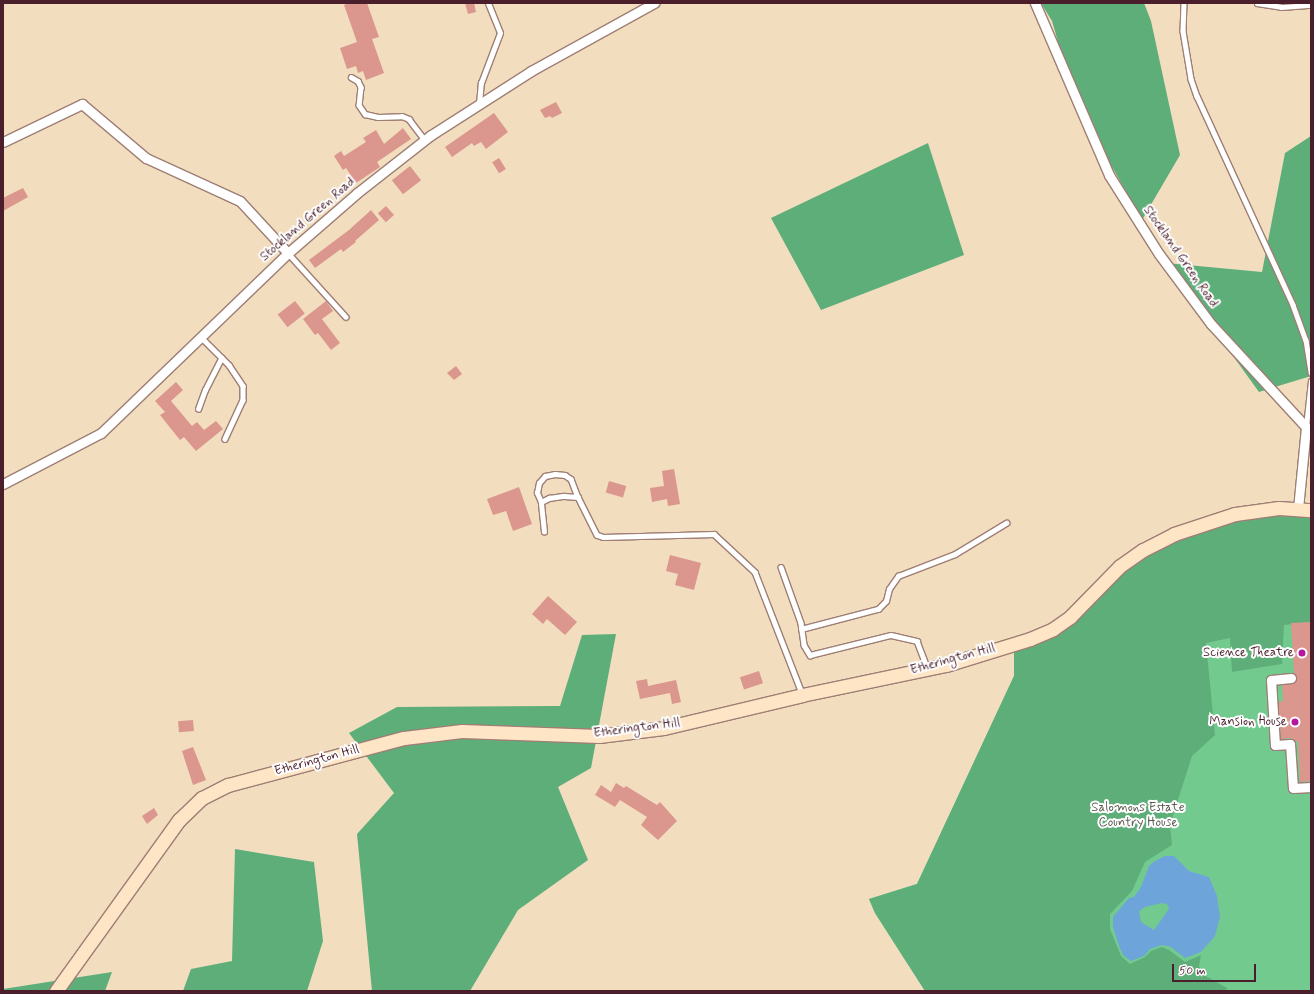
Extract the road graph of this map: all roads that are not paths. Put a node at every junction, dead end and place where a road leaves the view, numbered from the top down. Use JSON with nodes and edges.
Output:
{"nodes":[{"id":1,"x":488,"y":3,"type":"edge"},
{"id":2,"x":654,"y":3,"type":"edge"},
{"id":3,"x":1035,"y":3,"type":"edge"},
{"id":4,"x":1184,"y":3,"type":"edge"},
{"id":5,"x":1257,"y":3,"type":"edge"},
{"id":6,"x":1311,"y":5,"type":"edge"},
{"id":7,"x":351,"y":77,"type":"dead end"},
{"id":8,"x":479,"y":104,"type":"junction"},
{"id":9,"x":425,"y":140,"type":"junction"},
{"id":10,"x":3,"y":142,"type":"edge"},
{"id":11,"x":288,"y":253,"type":"junction"},
{"id":12,"x":346,"y":317,"type":"dead end"},
{"id":13,"x":200,"y":337,"type":"junction"},
{"id":14,"x":222,"y":358,"type":"junction"},
{"id":15,"x":1311,"y":373,"type":"edge"},
{"id":16,"x":1311,"y":381,"type":"edge"},
{"id":17,"x":198,"y":409,"type":"dead end"},
{"id":18,"x":1306,"y":427,"type":"junction"},
{"id":19,"x":225,"y":439,"type":"dead end"},
{"id":20,"x":3,"y":484,"type":"edge"},
{"id":21,"x":578,"y":497,"type":"junction"},
{"id":22,"x":541,"y":502,"type":"junction"},
{"id":23,"x":1305,"y":509,"type":"edge"},
{"id":24,"x":1006,"y":523,"type":"dead end"},
{"id":25,"x":544,"y":532,"type":"dead end"},
{"id":26,"x":781,"y":567,"type":"dead end"},
{"id":27,"x":801,"y":629,"type":"junction"},
{"id":28,"x":928,"y":668,"type":"junction"},
{"id":29,"x":1291,"y":678,"type":"dead end"},
{"id":30,"x":802,"y":695,"type":"junction"},
{"id":31,"x":1311,"y":787,"type":"edge"},
{"id":32,"x":56,"y":991,"type":"edge"}],
"edges":[{"from":1,"to":8,"type":"lane"},
{"from":2,"to":8,"type":"street","name":"Stockland Green Road"},
{"from":3,"to":18,"type":"street","name":"Stockland Green Road"},
{"from":4,"to":15,"type":"lane"},
{"from":5,"to":6,"type":"lane"},
{"from":7,"to":9,"type":"lane"},
{"from":8,"to":9,"type":"street","name":"Stockland Green Road"},
{"from":9,"to":11,"type":"street","name":"Stockland Green Road"},
{"from":10,"to":11,"type":"street"},
{"from":11,"to":12,"type":"lane"},
{"from":11,"to":13,"type":"street","name":"Stockland Green Road"},
{"from":13,"to":14,"type":"lane"},
{"from":13,"to":20,"type":"street","name":"Stockland Green Road"},
{"from":14,"to":17,"type":"lane"},
{"from":14,"to":19,"type":"lane"},
{"from":16,"to":18,"type":"lane"},
{"from":18,"to":23,"type":"street"},
{"from":21,"to":22,"type":"lane"},
{"from":21,"to":22,"type":"lane"},
{"from":21,"to":30,"type":"lane"},
{"from":22,"to":25,"type":"lane"},
{"from":23,"to":28,"type":"street","name":"Etherington Hill"},
{"from":24,"to":27,"type":"lane"},
{"from":26,"to":27,"type":"lane"},
{"from":27,"to":28,"type":"lane"},
{"from":28,"to":30,"type":"street","name":"Etherington Hill"},
{"from":29,"to":31,"type":"street"},
{"from":30,"to":32,"type":"street","name":"Etherington Hill"}]}
